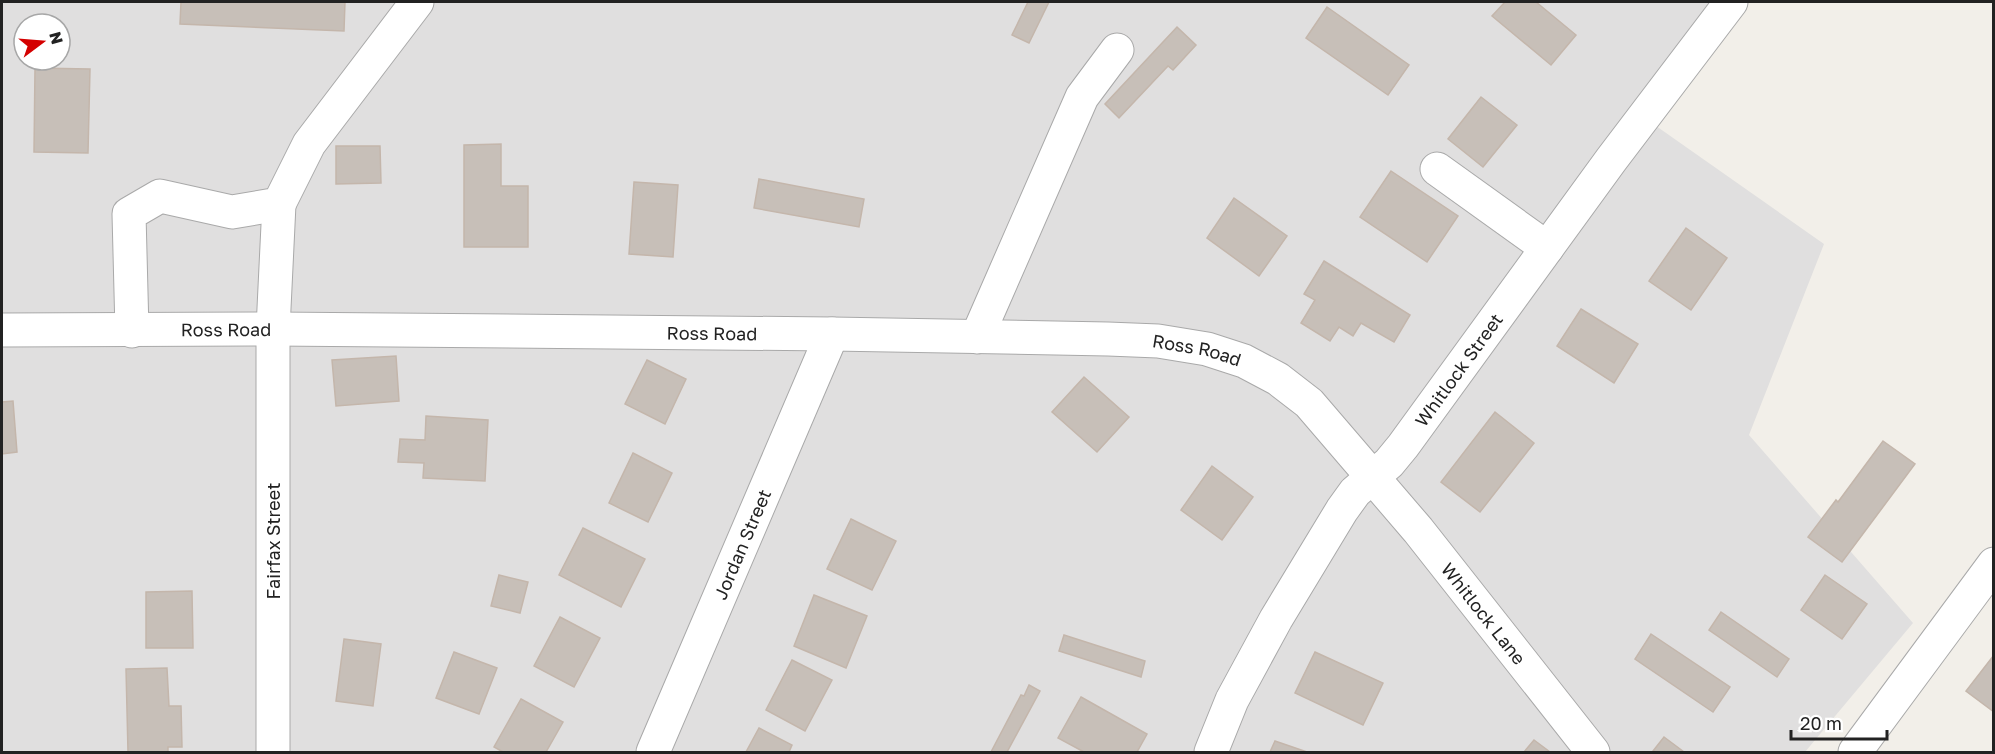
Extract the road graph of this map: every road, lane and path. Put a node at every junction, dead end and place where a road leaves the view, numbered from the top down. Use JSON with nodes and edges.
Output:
{"nodes":[{"id":1,"x":417,"y":2,"type":"edge"},
{"id":2,"x":1731,"y":2,"type":"edge"},
{"id":3,"x":1117,"y":50,"type":"dead end"},
{"id":4,"x":1437,"y":169,"type":"dead end"},
{"id":5,"x":279,"y":204,"type":"junction"},
{"id":6,"x":1547,"y":248,"type":"junction"},
{"id":7,"x":273,"y":329,"type":"junction"},
{"id":8,"x":2,"y":330,"type":"edge"},
{"id":9,"x":132,"y":331,"type":"junction"},
{"id":10,"x":832,"y":334,"type":"junction"},
{"id":11,"x":977,"y":337,"type":"junction"},
{"id":12,"x":1372,"y":477,"type":"junction"},
{"id":13,"x":1994,"y":564,"type":"edge"},
{"id":14,"x":273,"y":753,"type":"edge"},
{"id":15,"x":653,"y":753,"type":"edge"},
{"id":16,"x":1210,"y":753,"type":"edge"},
{"id":17,"x":1593,"y":753,"type":"edge"},
{"id":18,"x":1855,"y":753,"type":"edge"}],
"edges":[{"from":1,"to":5,"type":"street"},
{"from":2,"to":6,"type":"street","name":"Whitlock Street"},
{"from":3,"to":11,"type":"street"},
{"from":4,"to":6,"type":"street"},
{"from":5,"to":7,"type":"street","name":"Fairfax Street"},
{"from":5,"to":9,"type":"street"},
{"from":6,"to":12,"type":"street","name":"Whitlock Street"},
{"from":7,"to":9,"type":"street","name":"Ross Road"},
{"from":7,"to":10,"type":"street","name":"Ross Road"},
{"from":7,"to":14,"type":"street","name":"Fairfax Street"},
{"from":8,"to":9,"type":"street","name":"Ross Road"},
{"from":10,"to":11,"type":"street","name":"Ross Road"},
{"from":10,"to":15,"type":"street","name":"Jordan Street"},
{"from":11,"to":12,"type":"street","name":"Ross Road"},
{"from":12,"to":16,"type":"street","name":"Whitlock Street"},
{"from":12,"to":17,"type":"street","name":"Whitlock Lane"},
{"from":13,"to":18,"type":"street"}]}
